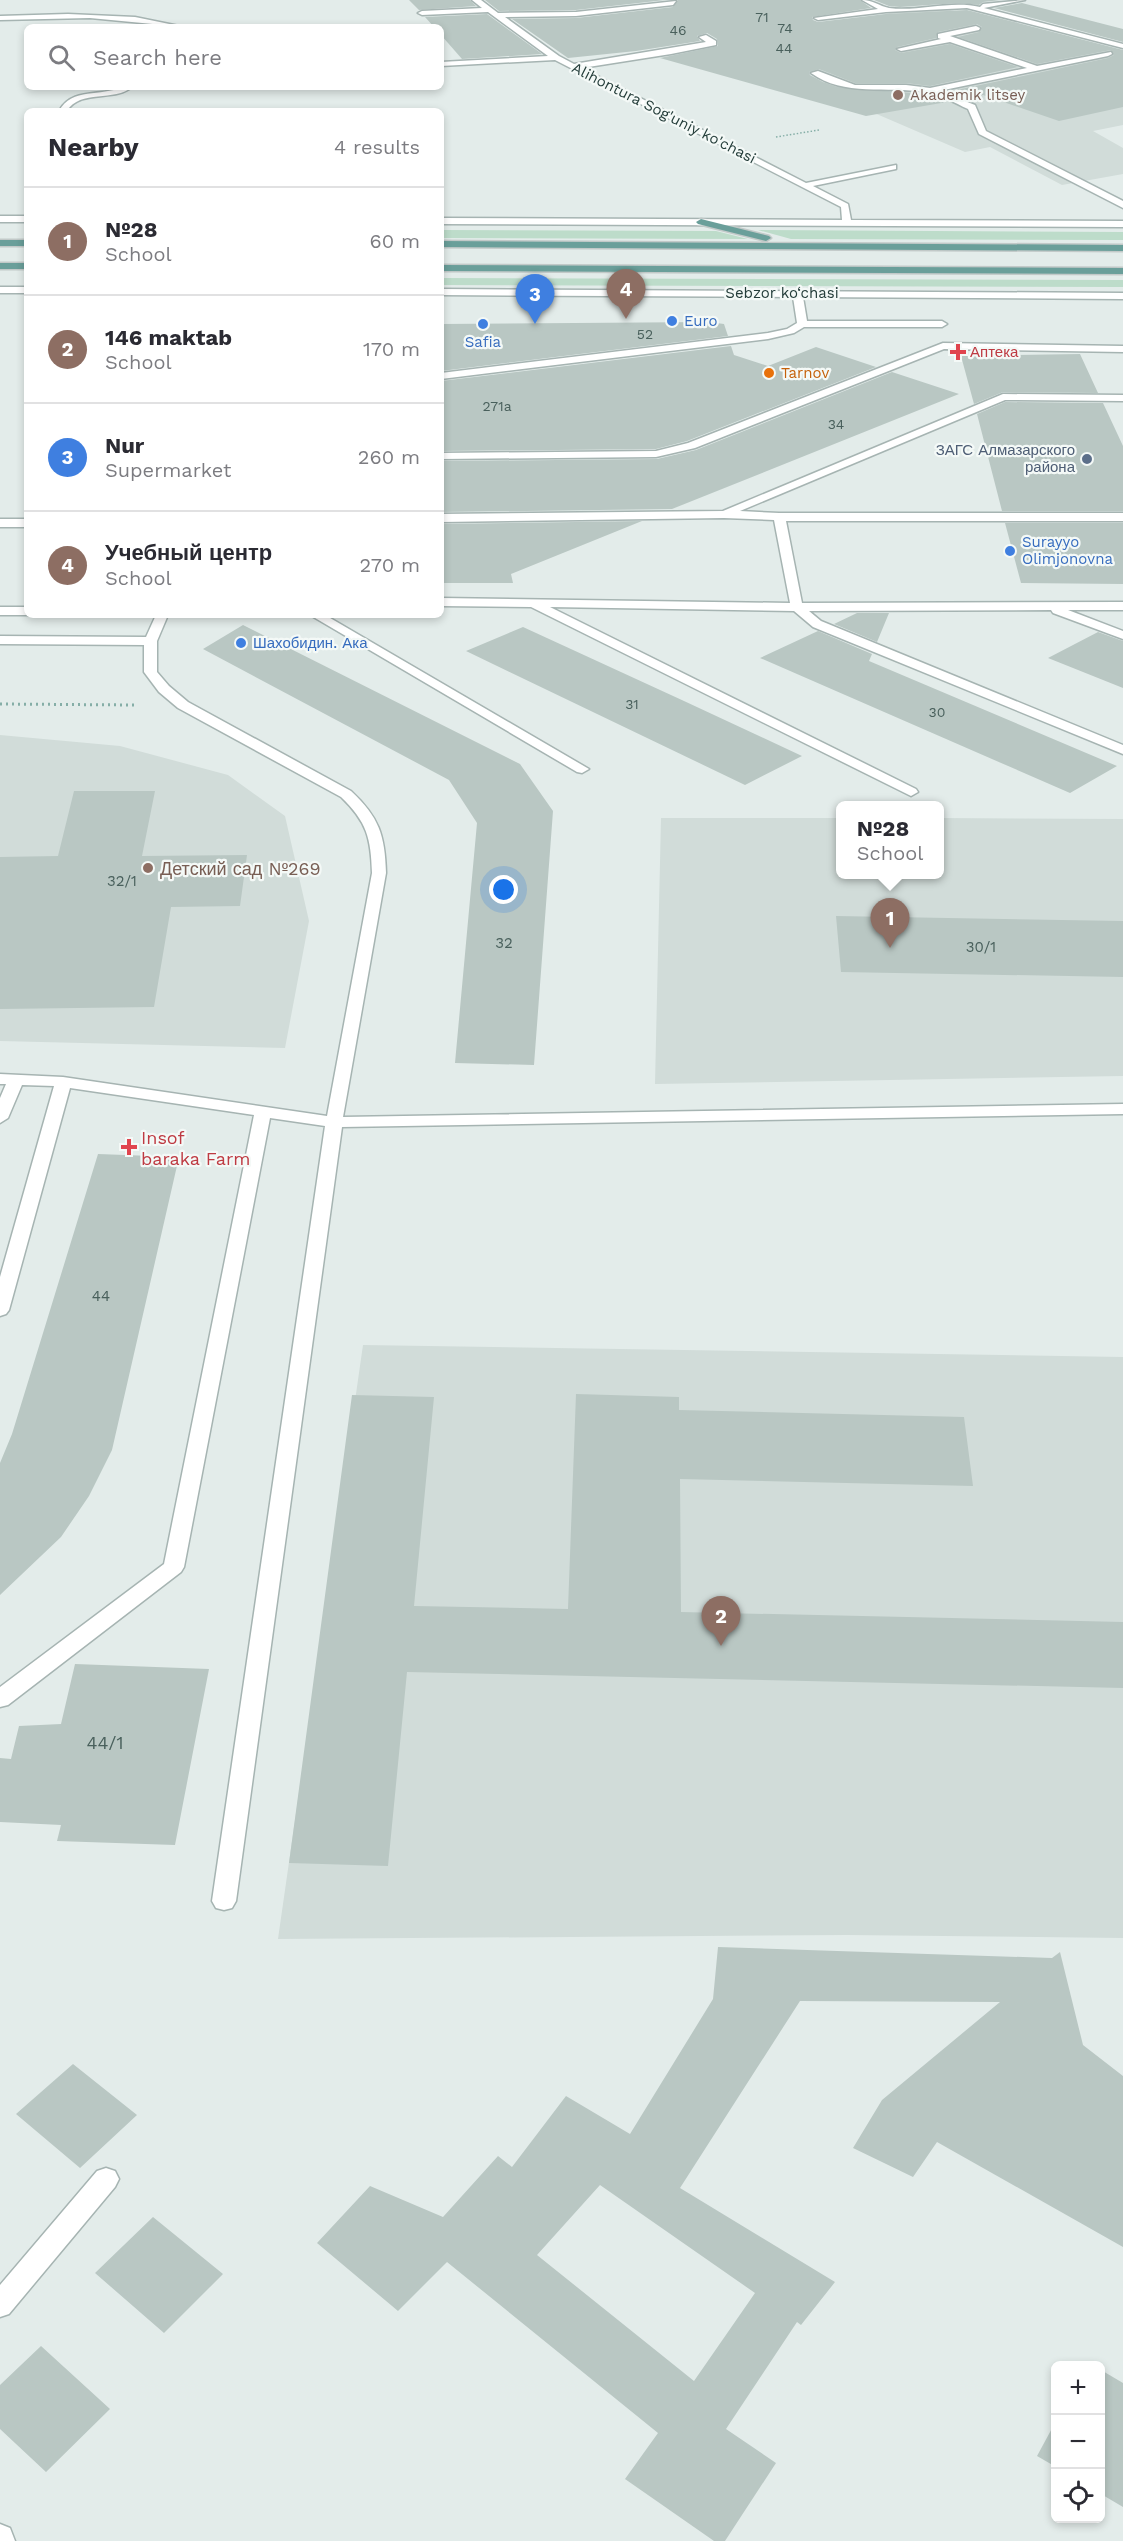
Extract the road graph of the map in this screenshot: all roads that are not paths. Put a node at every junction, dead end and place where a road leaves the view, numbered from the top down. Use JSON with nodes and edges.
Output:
{"nodes":[{"id":1,"x":476,"y":0,"type":"edge"},
{"id":2,"x":866,"y":0,"type":"edge"},
{"id":3,"x":1021,"y":0,"type":"edge"},
{"id":4,"x":673,"y":3,"type":"dead end"},
{"id":5,"x":975,"y":8,"type":"junction"},
{"id":6,"x":887,"y":10,"type":"junction"},
{"id":7,"x":422,"y":13,"type":"dead end"},
{"id":8,"x":493,"y":13,"type":"junction"},
{"id":9,"x":0,"y":18,"type":"edge"},
{"id":10,"x":818,"y":18,"type":"dead end"},
{"id":11,"x":166,"y":24,"type":"edge"},
{"id":12,"x":976,"y":28,"type":"dead end"},
{"id":13,"x":703,"y":37,"type":"dead end"},
{"id":14,"x":951,"y":39,"type":"junction"},
{"id":15,"x":1123,"y":46,"type":"edge"},
{"id":16,"x":901,"y":49,"type":"dead end"},
{"id":17,"x":1108,"y":54,"type":"dead end"},
{"id":18,"x":556,"y":58,"type":"junction"},
{"id":19,"x":444,"y":64,"type":"edge"},
{"id":20,"x":573,"y":68,"type":"junction"},
{"id":21,"x":1036,"y":68,"type":"junction"},
{"id":22,"x":815,"y":73,"type":"dead end"},
{"id":23,"x":123,"y":90,"type":"edge"},
{"id":24,"x":930,"y":90,"type":"junction"},
{"id":25,"x":64,"y":108,"type":"edge"},
{"id":26,"x":893,"y":167,"type":"dead end"},
{"id":27,"x":807,"y":185,"type":"junction"},
{"id":28,"x":1123,"y":205,"type":"edge"},
{"id":29,"x":0,"y":219,"type":"edge"},
{"id":30,"x":24,"y":219,"type":"edge"},
{"id":31,"x":444,"y":221,"type":"edge"},
{"id":32,"x":701,"y":222,"type":"junction"},
{"id":33,"x":847,"y":223,"type":"junction"},
{"id":34,"x":1123,"y":224,"type":"edge"},
{"id":35,"x":0,"y":243,"type":"edge"},
{"id":36,"x":24,"y":243,"type":"edge"},
{"id":37,"x":444,"y":244,"type":"edge"},
{"id":38,"x":794,"y":246,"type":"junction"},
{"id":39,"x":1122,"y":250,"type":"edge"},
{"id":40,"x":0,"y":266,"type":"edge"},
{"id":41,"x":24,"y":266,"type":"edge"},
{"id":42,"x":444,"y":268,"type":"edge"},
{"id":43,"x":1123,"y":271,"type":"edge"},
{"id":44,"x":0,"y":290,"type":"edge"},
{"id":45,"x":24,"y":290,"type":"edge"},
{"id":46,"x":444,"y":292,"type":"edge"},
{"id":47,"x":797,"y":293,"type":"junction"},
{"id":48,"x":1123,"y":296,"type":"edge"},
{"id":49,"x":802,"y":324,"type":"junction"},
{"id":50,"x":942,"y":324,"type":"dead end"},
{"id":51,"x":1123,"y":349,"type":"edge"},
{"id":52,"x":444,"y":376,"type":"edge"},
{"id":53,"x":1123,"y":398,"type":"edge"},
{"id":54,"x":444,"y":456,"type":"edge"},
{"id":55,"x":724,"y":514,"type":"junction"},
{"id":56,"x":779,"y":517,"type":"junction"},
{"id":57,"x":1123,"y":517,"type":"edge"},
{"id":58,"x":444,"y":518,"type":"edge"},
{"id":59,"x":0,"y":523,"type":"edge"},
{"id":60,"x":24,"y":523,"type":"edge"},
{"id":61,"x":444,"y":602,"type":"edge"},
{"id":62,"x":532,"y":603,"type":"junction"},
{"id":63,"x":1044,"y":605,"type":"junction"},
{"id":64,"x":1123,"y":606,"type":"edge"},
{"id":65,"x":797,"y":607,"type":"junction"},
{"id":66,"x":0,"y":611,"type":"edge"},
{"id":67,"x":24,"y":611,"type":"edge"},
{"id":68,"x":161,"y":618,"type":"edge"},
{"id":69,"x":321,"y":618,"type":"edge"},
{"id":70,"x":1123,"y":635,"type":"edge"},
{"id":71,"x":0,"y":640,"type":"edge"},
{"id":72,"x":151,"y":641,"type":"junction"},
{"id":73,"x":1123,"y":750,"type":"edge"},
{"id":74,"x":582,"y":769,"type":"dead end"},
{"id":75,"x":911,"y":792,"type":"dead end"},
{"id":76,"x":8,"y":1079,"type":"edge"},
{"id":77,"x":63,"y":1082,"type":"junction"},
{"id":78,"x":1123,"y":1109,"type":"edge"},
{"id":79,"x":263,"y":1111,"type":"junction"},
{"id":80,"x":0,"y":1118,"type":"edge"},
{"id":81,"x":334,"y":1122,"type":"junction"},
{"id":82,"x":5,"y":1275,"type":"edge"},
{"id":83,"x":0,"y":1310,"type":"edge"},
{"id":84,"x":0,"y":1699,"type":"edge"},
{"id":85,"x":224,"y":1901,"type":"dead end"},
{"id":86,"x":106,"y":2179,"type":"dead end"},
{"id":87,"x":0,"y":2305,"type":"edge"}],
"edges":[{"from":1,"to":8,"type":"street","name":"Alihontura Sog'uniy ko'chasi"},
{"from":2,"to":6,"type":"street"},
{"from":3,"to":5,"type":"street"},
{"from":4,"to":8,"type":"street"},
{"from":5,"to":6,"type":"street"},
{"from":5,"to":15,"type":"street"},
{"from":6,"to":10,"type":"street"},
{"from":7,"to":8,"type":"street"},
{"from":8,"to":18,"type":"street","name":"Alihontura Sog'uniy ko'chasi"},
{"from":9,"to":11,"type":"street"},
{"from":12,"to":14,"type":"street"},
{"from":13,"to":20,"type":"street"},
{"from":14,"to":16,"type":"street"},
{"from":14,"to":21,"type":"street"},
{"from":17,"to":21,"type":"street"},
{"from":18,"to":19,"type":"street"},
{"from":18,"to":20,"type":"street","name":"Alihontura Sog'uniy ko'chasi"},
{"from":20,"to":27,"type":"street","name":"Alihontura Sog'uniy ko'chasi"},
{"from":21,"to":24,"type":"street"},
{"from":22,"to":24,"type":"street"},
{"from":23,"to":25,"type":"street"},
{"from":24,"to":28,"type":"street"},
{"from":26,"to":27,"type":"street"},
{"from":27,"to":33,"type":"street","name":"Alihontura Sog'uniy ko'chasi"},
{"from":29,"to":30,"type":"street"},
{"from":31,"to":32,"type":"street"},
{"from":32,"to":33,"type":"street"},
{"from":32,"to":38,"type":"main road"},
{"from":33,"to":34,"type":"street"},
{"from":35,"to":36,"type":"main road"},
{"from":37,"to":38,"type":"main road"},
{"from":38,"to":39,"type":"main road"},
{"from":40,"to":41,"type":"main road"},
{"from":42,"to":43,"type":"main road","name":"Sebzor ko‘chasi"},
{"from":44,"to":45,"type":"street"},
{"from":46,"to":47,"type":"street","name":"Sebzor ko‘chasi"},
{"from":47,"to":48,"type":"street","name":"Sebzor ko‘chasi"},
{"from":47,"to":49,"type":"street"},
{"from":49,"to":50,"type":"street"},
{"from":49,"to":52,"type":"street"},
{"from":51,"to":54,"type":"street"},
{"from":53,"to":55,"type":"street"},
{"from":55,"to":56,"type":"street"},
{"from":55,"to":58,"type":"street"},
{"from":56,"to":57,"type":"street"},
{"from":56,"to":65,"type":"street"},
{"from":59,"to":60,"type":"street"},
{"from":61,"to":62,"type":"street"},
{"from":62,"to":65,"type":"street"},
{"from":62,"to":75,"type":"street"},
{"from":63,"to":64,"type":"street"},
{"from":63,"to":65,"type":"street"},
{"from":63,"to":70,"type":"street"},
{"from":65,"to":73,"type":"street"},
{"from":66,"to":67,"type":"street"},
{"from":68,"to":72,"type":"street"},
{"from":69,"to":74,"type":"street"},
{"from":71,"to":72,"type":"street"},
{"from":72,"to":81,"type":"street"},
{"from":76,"to":77,"type":"street"},
{"from":76,"to":80,"type":"street"},
{"from":77,"to":79,"type":"street"},
{"from":77,"to":82,"type":"street"},
{"from":78,"to":81,"type":"street"},
{"from":79,"to":81,"type":"street"},
{"from":79,"to":84,"type":"street"},
{"from":81,"to":85,"type":"street"},
{"from":82,"to":83,"type":"street"},
{"from":86,"to":87,"type":"street"}]}
